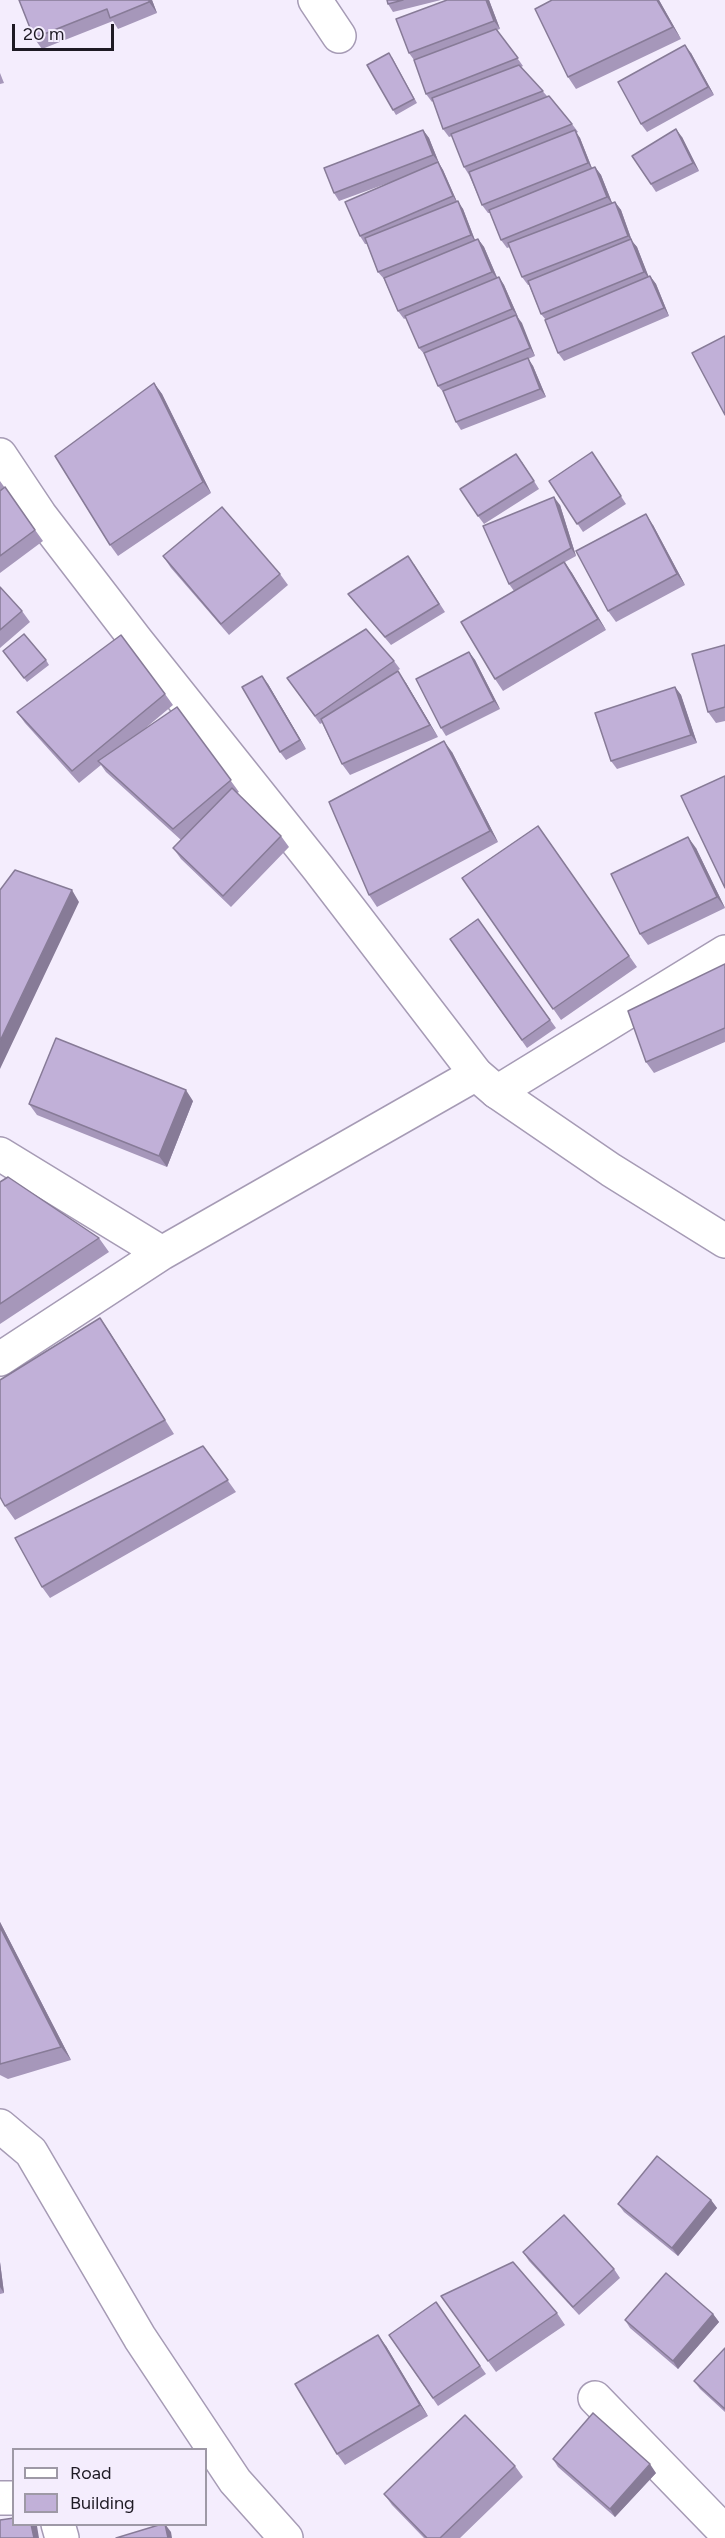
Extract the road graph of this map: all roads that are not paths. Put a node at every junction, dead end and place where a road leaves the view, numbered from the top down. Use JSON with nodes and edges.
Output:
{"nodes":[{"id":1,"x":315,"y":0,"type":"edge"},
{"id":2,"x":339,"y":36,"type":"dead end"},
{"id":3,"x":0,"y":455,"type":"edge"},
{"id":4,"x":725,"y":952,"type":"edge"},
{"id":5,"x":486,"y":1083,"type":"junction"},
{"id":6,"x":0,"y":1154,"type":"edge"},
{"id":7,"x":725,"y":1241,"type":"edge"},
{"id":8,"x":162,"y":1252,"type":"junction"},
{"id":9,"x":0,"y":1359,"type":"edge"},
{"id":10,"x":0,"y":2126,"type":"edge"},
{"id":11,"x":595,"y":2398,"type":"dead end"},
{"id":12,"x":725,"y":2532,"type":"edge"},
{"id":13,"x":286,"y":2538,"type":"edge"}],
"edges":[{"from":1,"to":2,"type":"street"},
{"from":3,"to":5,"type":"street"},
{"from":4,"to":5,"type":"street"},
{"from":5,"to":7,"type":"street"},
{"from":5,"to":8,"type":"street"},
{"from":6,"to":8,"type":"street"},
{"from":8,"to":9,"type":"street"},
{"from":10,"to":13,"type":"street"},
{"from":11,"to":12,"type":"street"}]}
